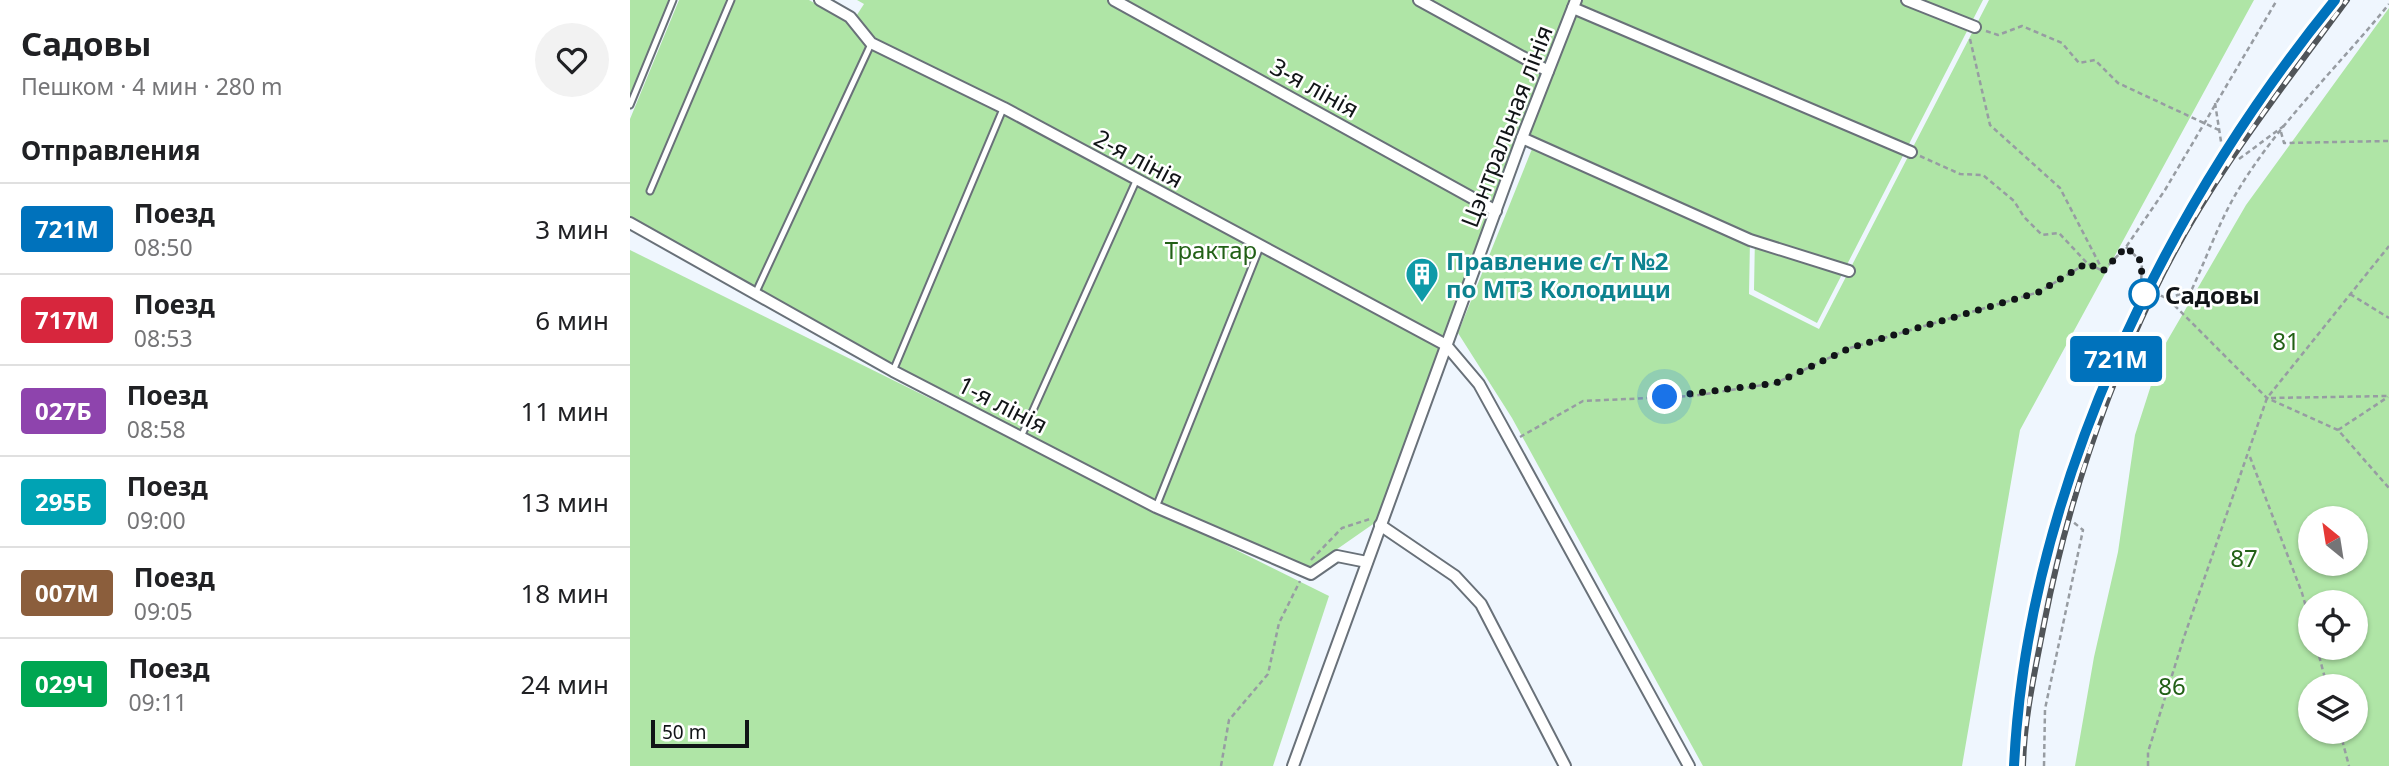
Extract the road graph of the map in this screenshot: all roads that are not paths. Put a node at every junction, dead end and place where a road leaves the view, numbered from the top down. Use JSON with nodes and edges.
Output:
{"nodes":[{"id":1,"x":673,"y":0,"type":"edge"},
{"id":2,"x":731,"y":0,"type":"edge"},
{"id":3,"x":820,"y":0,"type":"edge"},
{"id":4,"x":1114,"y":0,"type":"edge"},
{"id":5,"x":1419,"y":0,"type":"edge"},
{"id":6,"x":1907,"y":0,"type":"edge"},
{"id":7,"x":1575,"y":4,"type":"edge"},
{"id":8,"x":1975,"y":27,"type":"road end"},
{"id":9,"x":871,"y":43,"type":"junction"},
{"id":10,"x":1548,"y":71,"type":"junction"},
{"id":11,"x":630,"y":105,"type":"edge"},
{"id":12,"x":1004,"y":108,"type":"junction"},
{"id":13,"x":1522,"y":138,"type":"junction"},
{"id":14,"x":1911,"y":152,"type":"road end"},
{"id":15,"x":1136,"y":181,"type":"junction"},
{"id":16,"x":650,"y":191,"type":"dead end"},
{"id":17,"x":1496,"y":211,"type":"junction"},
{"id":18,"x":630,"y":223,"type":"edge"},
{"id":19,"x":1262,"y":244,"type":"junction"},
{"id":20,"x":1849,"y":271,"type":"dead end"},
{"id":21,"x":756,"y":292,"type":"junction"},
{"id":22,"x":1446,"y":345,"type":"junction"},
{"id":23,"x":893,"y":370,"type":"junction"},
{"id":24,"x":1021,"y":437,"type":"junction"},
{"id":25,"x":1156,"y":507,"type":"junction"},
{"id":26,"x":1376,"y":522,"type":"junction"},
{"id":27,"x":1367,"y":562,"type":"junction"},
{"id":28,"x":1293,"y":766,"type":"edge"},
{"id":29,"x":1565,"y":766,"type":"edge"},
{"id":30,"x":1689,"y":766,"type":"edge"}],
"edges":[{"from":1,"to":11,"type":"lane"},
{"from":2,"to":16,"type":"lane"},
{"from":3,"to":9,"type":"street","name":"2-я лінія"},
{"from":4,"to":17,"type":"street","name":"3-я лінія"},
{"from":5,"to":10,"type":"street"},
{"from":6,"to":8,"type":"street"},
{"from":7,"to":10,"type":"street","name":"Цэнтральная лінія"},
{"from":7,"to":14,"type":"street"},
{"from":9,"to":12,"type":"street","name":"2-я лінія"},
{"from":9,"to":21,"type":"lane"},
{"from":10,"to":13,"type":"street","name":"Цэнтральная лінія"},
{"from":12,"to":15,"type":"street","name":"2-я лінія"},
{"from":12,"to":23,"type":"lane"},
{"from":13,"to":17,"type":"street","name":"Цэнтральная лінія"},
{"from":13,"to":20,"type":"street"},
{"from":15,"to":19,"type":"street","name":"2-я лінія"},
{"from":15,"to":24,"type":"lane"},
{"from":17,"to":22,"type":"street","name":"Цэнтральная лінія"},
{"from":18,"to":21,"type":"street","name":"1-я лінія"},
{"from":19,"to":22,"type":"street","name":"2-я лінія"},
{"from":19,"to":25,"type":"lane"},
{"from":21,"to":23,"type":"street","name":"1-я лінія"},
{"from":22,"to":26,"type":"street","name":"Цэнтральная лінія"},
{"from":22,"to":30,"type":"street"},
{"from":23,"to":24,"type":"street","name":"1-я лінія"},
{"from":24,"to":25,"type":"street","name":"1-я лінія"},
{"from":25,"to":27,"type":"street","name":"1-я лінія"},
{"from":26,"to":27,"type":"street","name":"Цэнтральная лінія"},
{"from":26,"to":29,"type":"street"},
{"from":27,"to":28,"type":"street","name":"Цэнтральная лінія"}]}
